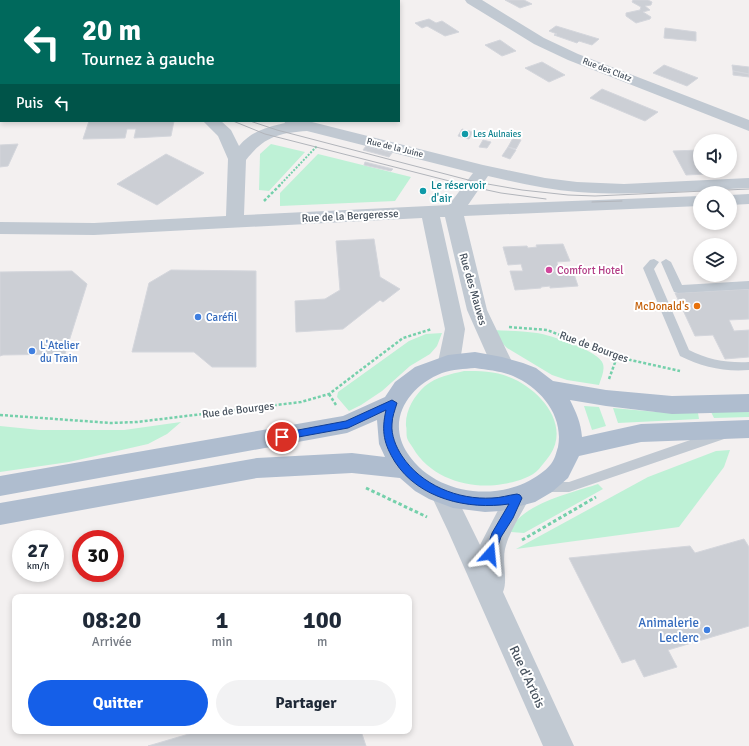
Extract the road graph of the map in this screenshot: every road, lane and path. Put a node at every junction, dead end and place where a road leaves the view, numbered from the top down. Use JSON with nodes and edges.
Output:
{"nodes":[{"id":1,"x":472,"y":0,"type":"edge"},
{"id":2,"x":212,"y":122,"type":"edge"},
{"id":3,"x":299,"y":123,"type":"edge"},
{"id":4,"x":749,"y":126,"type":"edge"},
{"id":5,"x":321,"y":142,"type":"dead end"},
{"id":6,"x":237,"y":159,"type":"junction"},
{"id":7,"x":483,"y":170,"type":"junction"},
{"id":8,"x":749,"y":183,"type":"edge"},
{"id":9,"x":749,"y":199,"type":"edge"},
{"id":10,"x":737,"y":200,"type":"edge"},
{"id":11,"x":693,"y":201,"type":"edge"},
{"id":12,"x":430,"y":212,"type":"junction"},
{"id":13,"x":455,"y":212,"type":"junction"},
{"id":14,"x":235,"y":216,"type":"junction"},
{"id":15,"x":0,"y":228,"type":"edge"},
{"id":16,"x":654,"y":262,"type":"dead end"},
{"id":17,"x":666,"y":262,"type":"dead end"},
{"id":18,"x":749,"y":285,"type":"edge"},
{"id":19,"x":484,"y":328,"type":"junction"},
{"id":20,"x":455,"y":329,"type":"junction"},
{"id":21,"x":617,"y":357,"type":"junction"},
{"id":22,"x":449,"y":362,"type":"junction"},
{"id":23,"x":502,"y":364,"type":"junction"},
{"id":24,"x":749,"y":366,"type":"edge"},
{"id":25,"x":685,"y":372,"type":"dead end"},
{"id":26,"x":608,"y":385,"type":"dead end"},
{"id":27,"x":547,"y":388,"type":"junction"},
{"id":28,"x":392,"y":403,"type":"junction"},
{"id":29,"x":749,"y":403,"type":"edge"},
{"id":30,"x":0,"y":416,"type":"edge"},
{"id":31,"x":743,"y":429,"type":"edge"},
{"id":32,"x":570,"y":449,"type":"junction"},
{"id":33,"x":405,"y":469,"type":"junction"},
{"id":34,"x":359,"y":485,"type":"dead end"},
{"id":35,"x":0,"y":486,"type":"edge"},
{"id":36,"x":542,"y":487,"type":"junction"},
{"id":37,"x":443,"y":494,"type":"junction"},
{"id":38,"x":517,"y":498,"type":"junction"},
{"id":39,"x":0,"y":514,"type":"edge"},
{"id":40,"x":434,"y":520,"type":"dead end"},
{"id":41,"x":496,"y":609,"type":"junction"},
{"id":42,"x":559,"y":746,"type":"edge"}],
"edges":[{"from":1,"to":4,"type":"street","name":"Rue des Clatz"},
{"from":2,"to":6,"type":"street"},
{"from":3,"to":6,"type":"street","name":"Rue de la Juine"},
{"from":3,"to":7,"type":"street","name":"Rue de la Juine"},
{"from":5,"to":14,"type":"path"},
{"from":6,"to":14,"type":"street"},
{"from":7,"to":8,"type":"street"},
{"from":7,"to":13,"type":"street"},
{"from":9,"to":10,"type":"street"},
{"from":11,"to":13,"type":"street","name":"Rue de la Bergeresse"},
{"from":12,"to":13,"type":"street","name":"Rue de la Bergeresse"},
{"from":12,"to":14,"type":"street","name":"Rue de la Bergeresse"},
{"from":12,"to":20,"type":"street"},
{"from":13,"to":19,"type":"street","name":"Rue des Mauves"},
{"from":14,"to":15,"type":"street","name":"Rue de la Bergeresse"},
{"from":16,"to":24,"type":"lane"},
{"from":17,"to":18,"type":"lane"},
{"from":19,"to":21,"type":"path","name":"Rue de Bourges"},
{"from":19,"to":23,"type":"street","name":"Rue des Mauves"},
{"from":20,"to":22,"type":"street"},
{"from":20,"to":30,"type":"path","name":"Rue de Bourges"},
{"from":21,"to":25,"type":"path","name":"Rue de Bourges"},
{"from":21,"to":26,"type":"path"},
{"from":22,"to":23,"type":"main road"},
{"from":22,"to":28,"type":"main road"},
{"from":23,"to":27,"type":"main road"},
{"from":27,"to":29,"type":"main road"},
{"from":27,"to":32,"type":"main road"},
{"from":28,"to":33,"type":"main road"},
{"from":28,"to":35,"type":"main road"},
{"from":31,"to":32,"type":"main road"},
{"from":31,"to":36,"type":"lane"},
{"from":32,"to":36,"type":"main road"},
{"from":33,"to":37,"type":"main road"},
{"from":33,"to":39,"type":"main road"},
{"from":34,"to":40,"type":"path"},
{"from":36,"to":38,"type":"main road"},
{"from":37,"to":38,"type":"main road"},
{"from":37,"to":41,"type":"street","name":"Rue d'Artois"},
{"from":38,"to":41,"type":"street","name":"Rue d'Artois"},
{"from":41,"to":42,"type":"street","name":"Rue d'Artois"}]}
